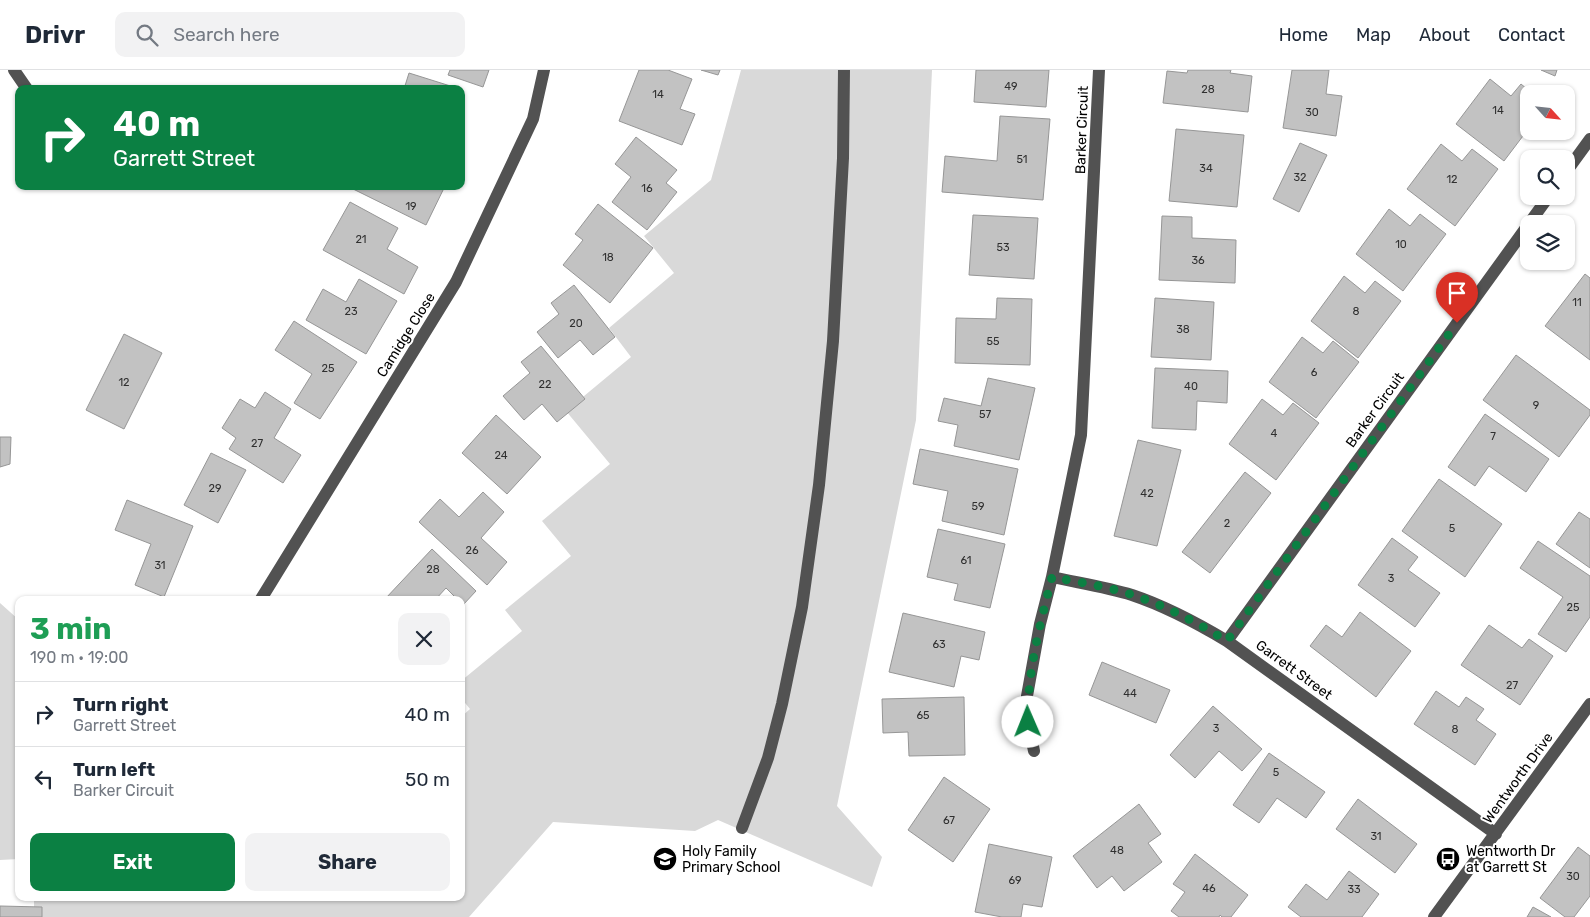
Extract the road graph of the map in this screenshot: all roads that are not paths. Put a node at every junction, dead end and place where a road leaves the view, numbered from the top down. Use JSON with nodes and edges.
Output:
{"nodes":[{"id":1,"x":14,"y":70,"type":"edge"},
{"id":2,"x":544,"y":70,"type":"edge"},
{"id":3,"x":844,"y":70,"type":"edge"},
{"id":4,"x":1099,"y":70,"type":"edge"},
{"id":5,"x":24,"y":85,"type":"edge"},
{"id":6,"x":1590,"y":139,"type":"edge"},
{"id":7,"x":1575,"y":160,"type":"edge"},
{"id":8,"x":1542,"y":205,"type":"edge"},
{"id":9,"x":1052,"y":577,"type":"junction"},
{"id":10,"x":263,"y":596,"type":"edge"},
{"id":11,"x":1227,"y":641,"type":"junction"},
{"id":12,"x":1590,"y":704,"type":"edge"},
{"id":13,"x":1034,"y":752,"type":"dead end"},
{"id":14,"x":742,"y":828,"type":"dead end"},
{"id":15,"x":1496,"y":834,"type":"junction"},
{"id":16,"x":1434,"y":917,"type":"edge"}],
"edges":[{"from":1,"to":5,"type":"street"},
{"from":2,"to":10,"type":"street","name":"Camidge Close"},
{"from":3,"to":14,"type":"street"},
{"from":4,"to":9,"type":"street","name":"Barker Circuit"},
{"from":6,"to":7,"type":"street"},
{"from":8,"to":11,"type":"street","name":"Barker Circuit"},
{"from":9,"to":11,"type":"street","name":"Garrett Street"},
{"from":9,"to":13,"type":"street","name":"Barker Circuit"},
{"from":11,"to":15,"type":"street","name":"Garrett Street"},
{"from":12,"to":15,"type":"street","name":"Wentworth Drive"},
{"from":15,"to":16,"type":"street","name":"Wentworth Drive"}]}
